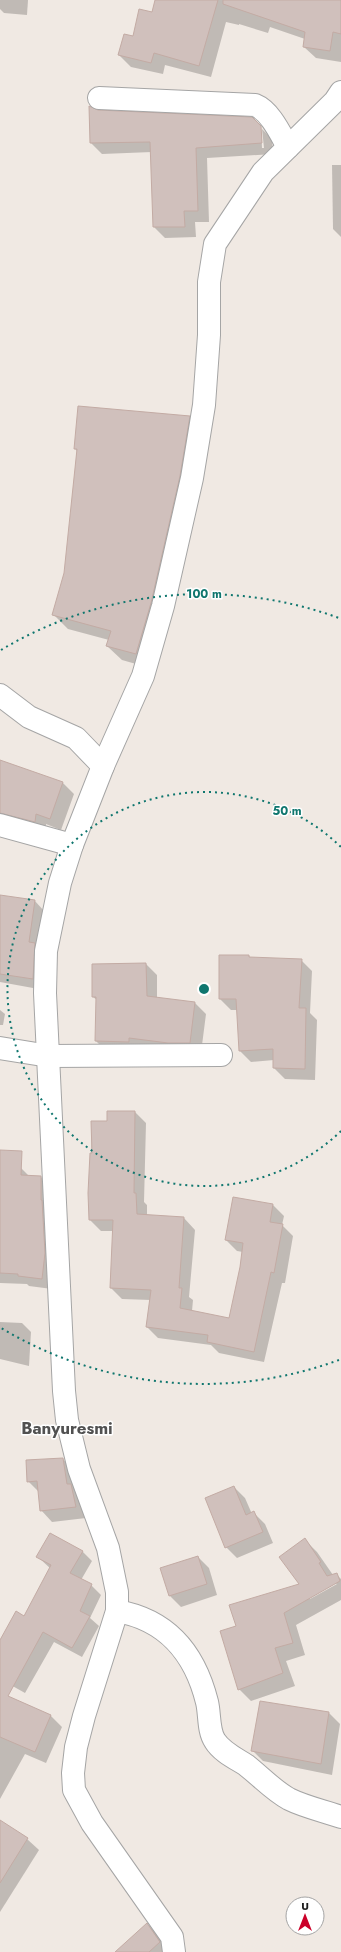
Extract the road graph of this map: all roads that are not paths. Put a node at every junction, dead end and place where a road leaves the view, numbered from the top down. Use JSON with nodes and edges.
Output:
{"nodes":[{"id":1,"x":341,"y":92,"type":"edge"},
{"id":2,"x":99,"y":98,"type":"dead end"},
{"id":3,"x":288,"y":147,"type":"junction"},
{"id":4,"x":0,"y":695,"type":"edge"},
{"id":5,"x":103,"y":766,"type":"junction"},
{"id":6,"x":0,"y":825,"type":"edge"},
{"id":7,"x":72,"y":845,"type":"junction"},
{"id":8,"x":0,"y":1048,"type":"edge"},
{"id":9,"x":221,"y":1055,"type":"dead end"},
{"id":10,"x":49,"y":1056,"type":"junction"},
{"id":11,"x":117,"y":1611,"type":"junction"},
{"id":12,"x":341,"y":1817,"type":"edge"},
{"id":13,"x":174,"y":1952,"type":"edge"}],
"edges":[{"from":1,"to":3,"type":"street"},
{"from":2,"to":3,"type":"street"},
{"from":3,"to":5,"type":"street"},
{"from":4,"to":5,"type":"street"},
{"from":5,"to":7,"type":"street"},
{"from":6,"to":7,"type":"street"},
{"from":7,"to":10,"type":"street"},
{"from":8,"to":10,"type":"street"},
{"from":9,"to":10,"type":"street"},
{"from":10,"to":11,"type":"street"},
{"from":11,"to":12,"type":"street"},
{"from":11,"to":13,"type":"street"}]}
